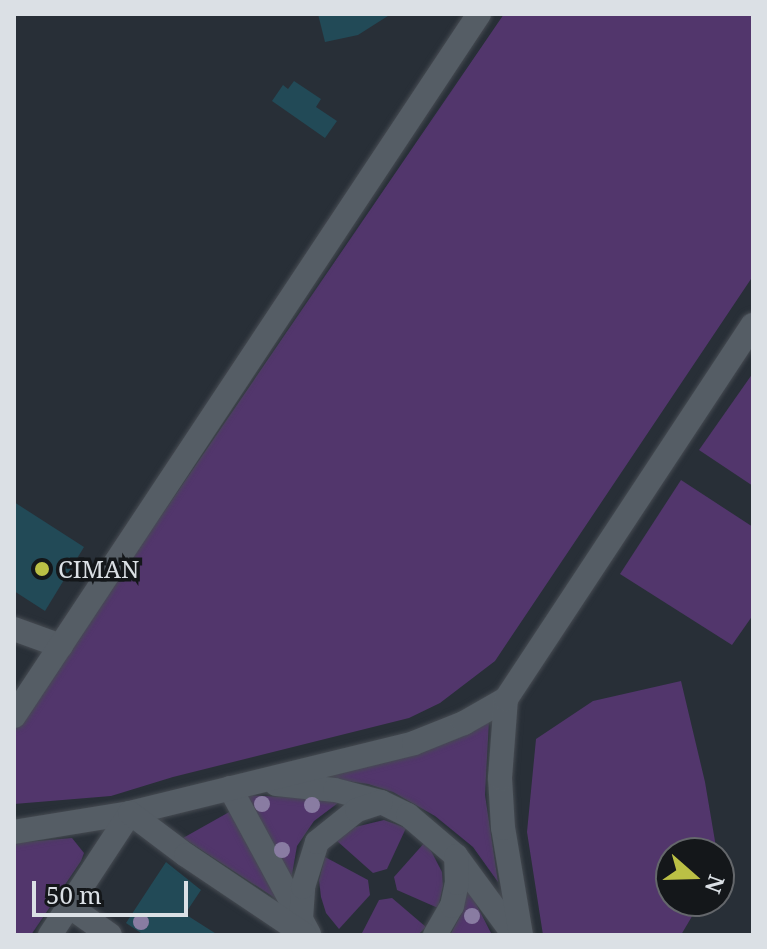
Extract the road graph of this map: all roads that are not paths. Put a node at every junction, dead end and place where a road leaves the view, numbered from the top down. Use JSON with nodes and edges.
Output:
{"nodes":[{"id":1,"x":479,"y":14,"type":"edge"},
{"id":2,"x":753,"y":325,"type":"edge"},
{"id":3,"x":14,"y":629,"type":"edge"},
{"id":4,"x":61,"y":646,"type":"junction"},
{"id":5,"x":506,"y":699,"type":"junction"},
{"id":6,"x":14,"y":716,"type":"edge"},
{"id":7,"x":262,"y":782,"type":"junction"},
{"id":8,"x":230,"y":788,"type":"junction"},
{"id":9,"x":381,"y":802,"type":"junction"},
{"id":10,"x":130,"y":813,"type":"junction"},
{"id":11,"x":14,"y":832,"type":"edge"},
{"id":12,"x":456,"y":856,"type":"junction"},
{"id":13,"x":69,"y":906,"type":"junction"},
{"id":14,"x":305,"y":930,"type":"edge"},
{"id":15,"x":50,"y":935,"type":"edge"},
{"id":16,"x":110,"y":935,"type":"edge"},
{"id":17,"x":435,"y":935,"type":"edge"},
{"id":18,"x":514,"y":935,"type":"edge"},
{"id":19,"x":521,"y":935,"type":"edge"}],
"edges":[{"from":1,"to":4,"type":"lane"},
{"from":2,"to":5,"type":"lane"},
{"from":3,"to":4,"type":"lane"},
{"from":4,"to":6,"type":"lane"},
{"from":5,"to":7,"type":"lane"},
{"from":5,"to":19,"type":"lane"},
{"from":7,"to":8,"type":"lane"},
{"from":7,"to":9,"type":"lane"},
{"from":8,"to":10,"type":"lane"},
{"from":8,"to":14,"type":"lane"},
{"from":9,"to":12,"type":"lane"},
{"from":9,"to":14,"type":"lane"},
{"from":10,"to":11,"type":"lane"},
{"from":10,"to":13,"type":"lane"},
{"from":10,"to":14,"type":"lane"},
{"from":12,"to":17,"type":"lane"},
{"from":12,"to":18,"type":"lane"},
{"from":13,"to":15,"type":"lane"},
{"from":13,"to":16,"type":"lane"}]}
